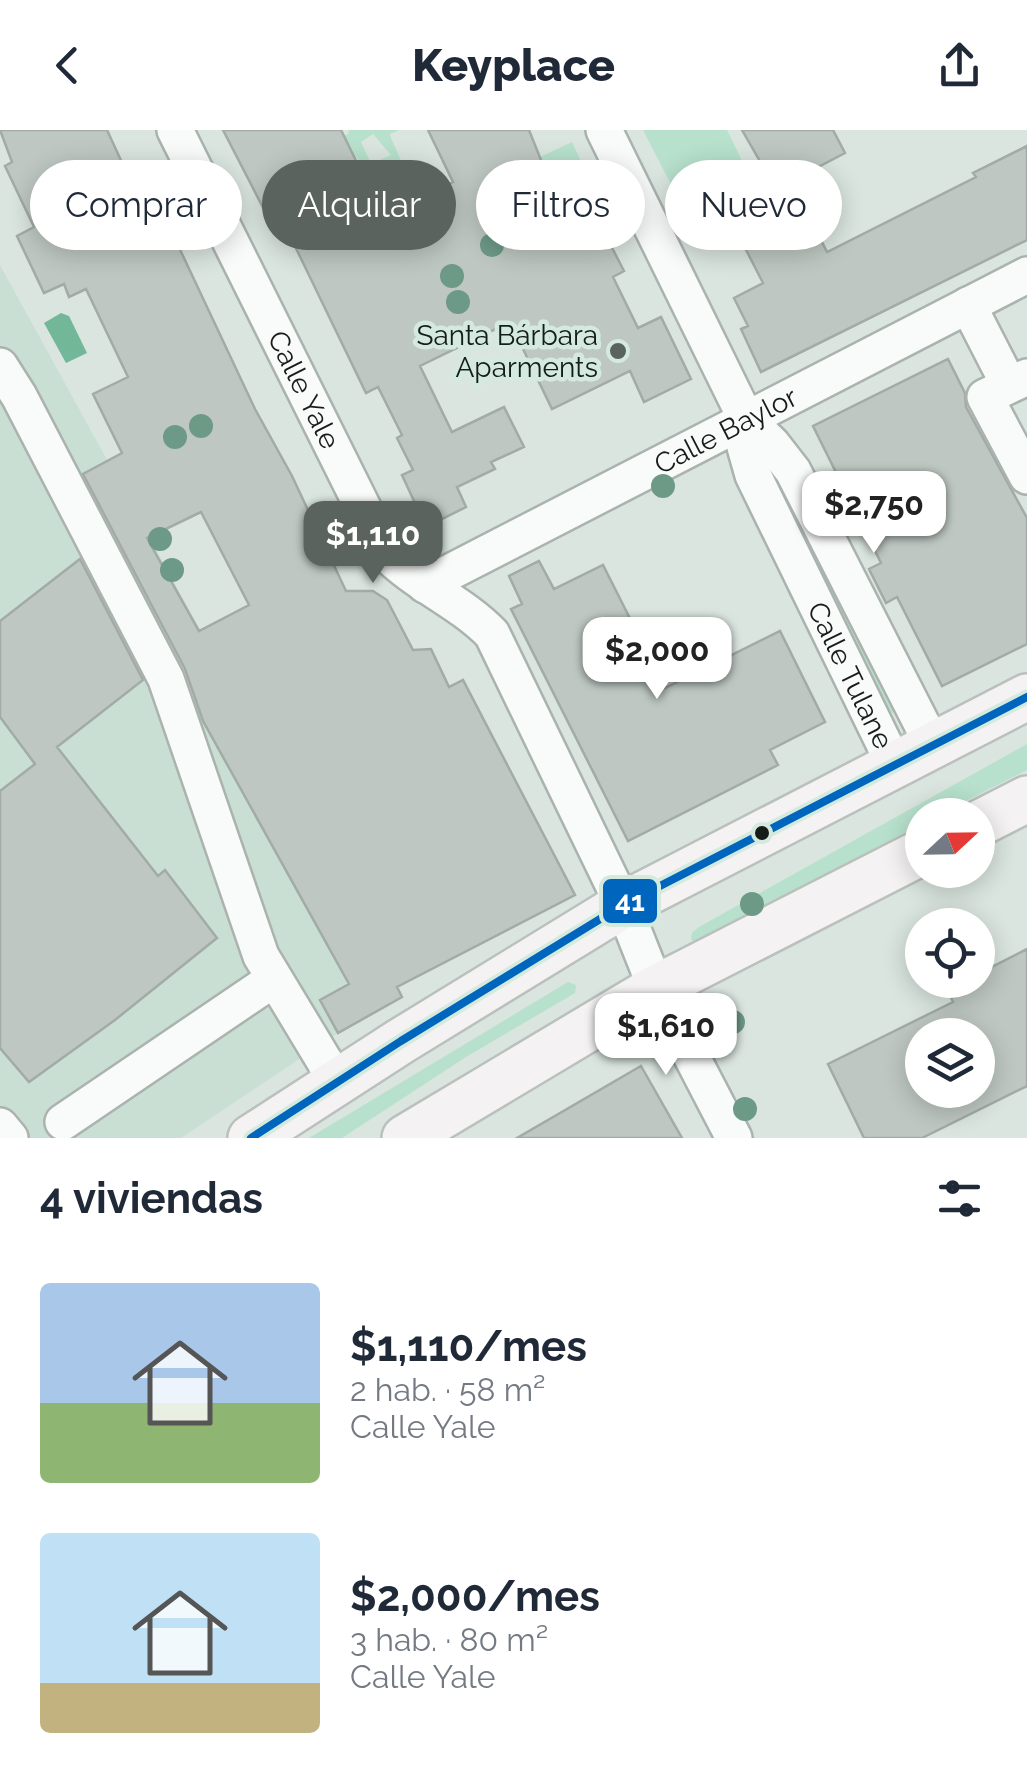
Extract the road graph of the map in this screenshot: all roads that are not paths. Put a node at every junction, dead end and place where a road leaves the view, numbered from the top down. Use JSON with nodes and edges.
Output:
{"nodes":[{"id":1,"x":175,"y":130,"type":"edge"},
{"id":2,"x":604,"y":130,"type":"edge"},
{"id":3,"x":1027,"y":276,"type":"edge"},
{"id":4,"x":968,"y":306,"type":"junction"},
{"id":5,"x":0,"y":366,"type":"edge"},
{"id":6,"x":1018,"y":381,"type":"edge"},
{"id":7,"x":10,"y":403,"type":"edge"},
{"id":8,"x":746,"y":419,"type":"junction"},
{"id":9,"x":1027,"y":476,"type":"edge"},
{"id":10,"x":425,"y":585,"type":"junction"},
{"id":11,"x":1027,"y":697,"type":"edge"},
{"id":12,"x":913,"y":754,"type":"junction"},
{"id":13,"x":1027,"y":799,"type":"edge"},
{"id":14,"x":995,"y":815,"type":"edge"},
{"id":15,"x":905,"y":861,"type":"edge"},
{"id":16,"x":624,"y":905,"type":"junction"},
{"id":17,"x":274,"y":979,"type":"junction"},
{"id":18,"x":656,"y":988,"type":"junction"},
{"id":19,"x":337,"y":1082,"type":"junction"},
{"id":20,"x":64,"y":1122,"type":"dead end"},
{"id":21,"x":0,"y":1126,"type":"edge"},
{"id":22,"x":448,"y":1126,"type":"edge"},
{"id":23,"x":10,"y":1138,"type":"edge"},
{"id":24,"x":251,"y":1138,"type":"edge"},
{"id":25,"x":404,"y":1138,"type":"edge"},
{"id":26,"x":734,"y":1138,"type":"edge"}],
"edges":[{"from":1,"to":10,"type":"street","name":"Calle Yale"},
{"from":2,"to":8,"type":"street","name":"Calle Tulane"},
{"from":3,"to":4,"type":"street","name":"Calle Baylor"},
{"from":4,"to":6,"type":"street"},
{"from":4,"to":8,"type":"street","name":"Calle Baylor"},
{"from":5,"to":7,"type":"street"},
{"from":6,"to":9,"type":"street"},
{"from":7,"to":17,"type":"street"},
{"from":8,"to":10,"type":"street","name":"Calle Baylor"},
{"from":8,"to":12,"type":"street","name":"Calle Tulane"},
{"from":10,"to":16,"type":"street","name":"Calle Yale"},
{"from":11,"to":12,"type":"main road"},
{"from":12,"to":16,"type":"main road"},
{"from":13,"to":14,"type":"main road"},
{"from":15,"to":18,"type":"main road"},
{"from":16,"to":18,"type":"street","name":"Calle Yale"},
{"from":16,"to":19,"type":"main road"},
{"from":17,"to":19,"type":"street"},
{"from":17,"to":20,"type":"street"},
{"from":18,"to":22,"type":"main road"},
{"from":18,"to":26,"type":"street","name":"Calle Yale"},
{"from":19,"to":24,"type":"main road"},
{"from":21,"to":23,"type":"street"},
{"from":22,"to":25,"type":"main road"}]}
